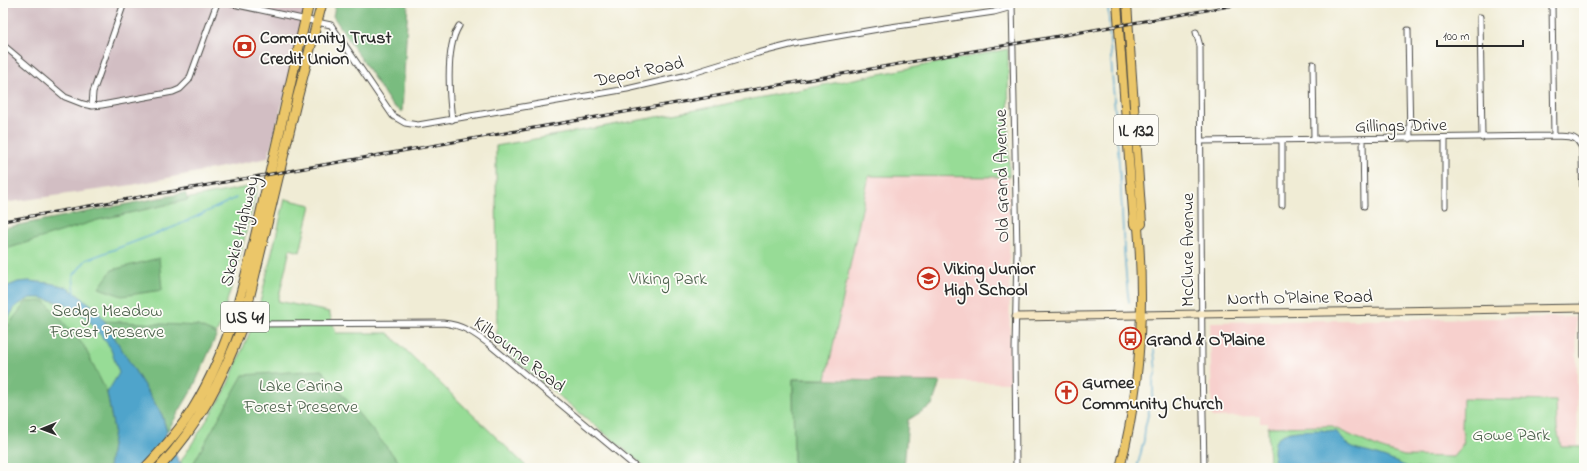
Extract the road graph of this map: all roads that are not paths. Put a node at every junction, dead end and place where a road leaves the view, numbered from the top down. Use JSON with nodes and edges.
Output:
{"nodes":[{"id":1,"x":124,"y":3,"type":"edge"},
{"id":2,"x":217,"y":3,"type":"edge"},
{"id":3,"x":228,"y":3,"type":"edge"},
{"id":4,"x":309,"y":3,"type":"edge"},
{"id":5,"x":322,"y":3,"type":"edge"},
{"id":6,"x":1117,"y":3,"type":"edge"},
{"id":7,"x":1127,"y":3,"type":"edge"},
{"id":8,"x":1552,"y":4,"type":"dead end"},
{"id":9,"x":1012,"y":5,"type":"edge"},
{"id":10,"x":1480,"y":18,"type":"dead end"},
{"id":11,"x":305,"y":20,"type":"junction"},
{"id":12,"x":317,"y":22,"type":"junction"},
{"id":13,"x":459,"y":26,"type":"dead end"},
{"id":14,"x":1408,"y":30,"type":"dead end"},
{"id":15,"x":1196,"y":32,"type":"dead end"},
{"id":16,"x":3,"y":45,"type":"edge"},
{"id":17,"x":1313,"y":64,"type":"dead end"},
{"id":18,"x":92,"y":106,"type":"junction"},
{"id":19,"x":452,"y":120,"type":"junction"},
{"id":20,"x":1554,"y":136,"type":"junction"},
{"id":21,"x":1445,"y":138,"type":"junction"},
{"id":22,"x":1482,"y":138,"type":"junction"},
{"id":23,"x":1363,"y":139,"type":"junction"},
{"id":24,"x":1410,"y":139,"type":"junction"},
{"id":25,"x":1282,"y":140,"type":"junction"},
{"id":26,"x":1314,"y":140,"type":"junction"},
{"id":27,"x":1201,"y":141,"type":"junction"},
{"id":28,"x":1282,"y":205,"type":"dead end"},
{"id":29,"x":1364,"y":206,"type":"dead end"},
{"id":30,"x":1445,"y":206,"type":"dead end"},
{"id":31,"x":1138,"y":227,"type":"junction"},
{"id":32,"x":1584,"y":289,"type":"edge"},
{"id":33,"x":1584,"y":298,"type":"edge"},
{"id":34,"x":1584,"y":308,"type":"edge"},
{"id":35,"x":1202,"y":314,"type":"junction"},
{"id":36,"x":1142,"y":315,"type":"junction"},
{"id":37,"x":1016,"y":317,"type":"junction"},
{"id":38,"x":233,"y":322,"type":"junction"},
{"id":39,"x":243,"y":324,"type":"junction"},
{"id":40,"x":1584,"y":356,"type":"edge"},
{"id":41,"x":145,"y":468,"type":"edge"},
{"id":42,"x":159,"y":468,"type":"edge"},
{"id":43,"x":637,"y":468,"type":"edge"},
{"id":44,"x":1016,"y":468,"type":"edge"},
{"id":45,"x":1120,"y":468,"type":"edge"},
{"id":46,"x":1204,"y":468,"type":"edge"}],
"edges":[{"from":1,"to":18,"type":"street"},
{"from":2,"to":18,"type":"street"},
{"from":3,"to":11,"type":"street","name":"Depot Road"},
{"from":4,"to":11,"type":"highway","name":"Skokie Highway","number":"US 41"},
{"from":5,"to":12,"type":"highway","name":"Skokie Highway","number":"US 41"},
{"from":6,"to":31,"type":"main road","number":"IL 132"},
{"from":7,"to":31,"type":"main road","number":"IL 132"},
{"from":8,"to":20,"type":"street"},
{"from":9,"to":19,"type":"street","name":"Depot Road"},
{"from":9,"to":37,"type":"street","name":"Old Grand Avenue"},
{"from":10,"to":22,"type":"street"},
{"from":11,"to":12,"type":"street","name":"Depot Road"},
{"from":11,"to":38,"type":"highway","name":"Skokie Highway","number":"US 41"},
{"from":12,"to":19,"type":"street","name":"Depot Road"},
{"from":12,"to":39,"type":"highway","name":"Skokie Highway","number":"US 41"},
{"from":13,"to":19,"type":"street"},
{"from":14,"to":24,"type":"street"},
{"from":15,"to":27,"type":"street","name":"McClure Avenue"},
{"from":16,"to":18,"type":"street"},
{"from":17,"to":26,"type":"street"},
{"from":20,"to":22,"type":"street","name":"Gillings Drive"},
{"from":20,"to":32,"type":"street","name":"Gillings Drive"},
{"from":21,"to":22,"type":"street","name":"Gillings Drive"},
{"from":21,"to":24,"type":"street","name":"Gillings Drive"},
{"from":21,"to":30,"type":"street"},
{"from":23,"to":24,"type":"street","name":"Gillings Drive"},
{"from":23,"to":26,"type":"street","name":"Gillings Drive"},
{"from":23,"to":29,"type":"street"},
{"from":25,"to":26,"type":"street","name":"Gillings Drive"},
{"from":25,"to":27,"type":"street","name":"Gillings Drive"},
{"from":25,"to":28,"type":"street"},
{"from":27,"to":35,"type":"street","name":"McClure Avenue"},
{"from":31,"to":36,"type":"main road","number":"IL 132"},
{"from":33,"to":34,"type":"street"},
{"from":34,"to":35,"type":"street","name":"North O'Plaine Road"},
{"from":34,"to":40,"type":"street"},
{"from":35,"to":36,"type":"street","name":"North O'Plaine Road"},
{"from":35,"to":46,"type":"street","name":"McClure Avenue"},
{"from":36,"to":37,"type":"street","name":"North O'Plaine Road"},
{"from":36,"to":45,"type":"main road","number":"IL 132"},
{"from":37,"to":44,"type":"street","name":"Old Grand Avenue"},
{"from":38,"to":39,"type":"street","name":"Kilbourne Road"},
{"from":38,"to":41,"type":"highway","name":"Skokie Highway","number":"US 41"},
{"from":39,"to":42,"type":"highway","name":"Skokie Highway","number":"US 41"},
{"from":39,"to":43,"type":"street","name":"Kilbourne Road"}]}
